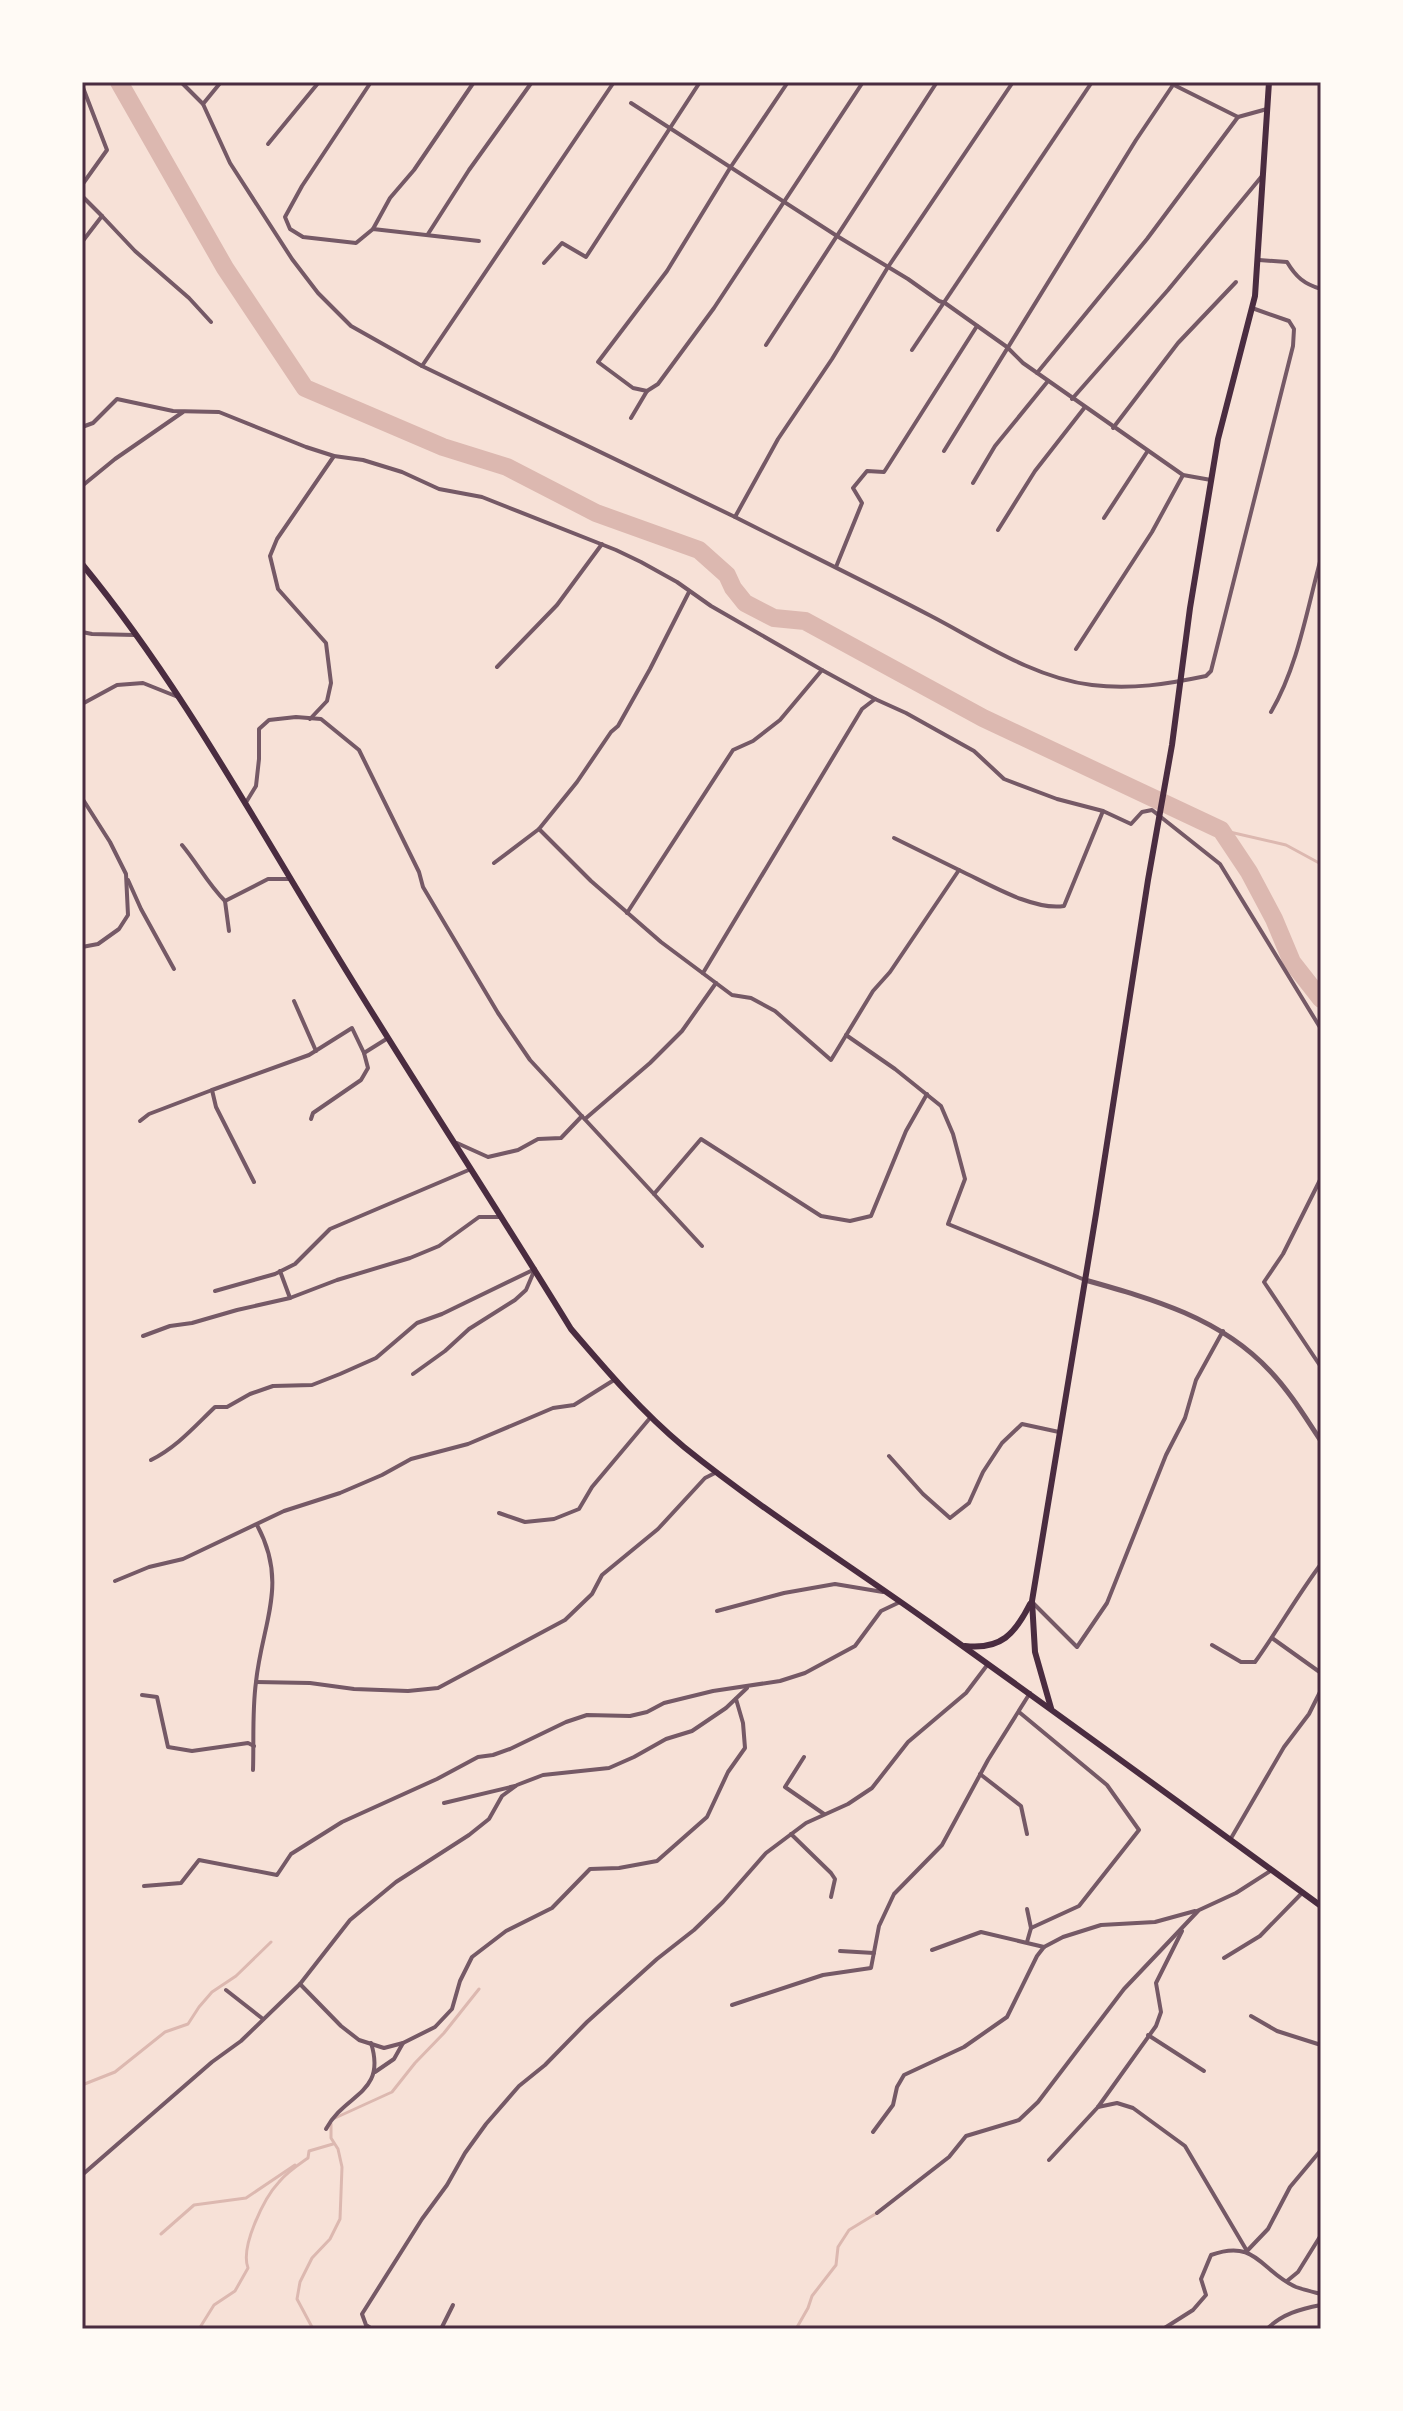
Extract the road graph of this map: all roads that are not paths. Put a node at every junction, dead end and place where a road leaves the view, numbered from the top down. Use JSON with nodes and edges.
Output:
{"nodes":[{"id":1,"x":181,"y":82,"type":"edge"},
{"id":2,"x":221,"y":82,"type":"edge"},
{"id":3,"x":319,"y":82,"type":"edge"},
{"id":4,"x":371,"y":82,"type":"edge"},
{"id":5,"x":474,"y":82,"type":"edge"},
{"id":6,"x":532,"y":82,"type":"edge"},
{"id":7,"x":614,"y":82,"type":"edge"},
{"id":8,"x":700,"y":82,"type":"edge"},
{"id":9,"x":788,"y":82,"type":"edge"},
{"id":10,"x":863,"y":82,"type":"edge"},
{"id":11,"x":937,"y":82,"type":"edge"},
{"id":12,"x":1013,"y":82,"type":"edge"},
{"id":13,"x":1092,"y":82,"type":"edge"},
{"id":14,"x":1269,"y":82,"type":"edge"},
{"id":15,"x":1170,"y":84,"type":"edge"},
{"id":16,"x":82,"y":85,"type":"edge"},
{"id":17,"x":631,"y":103,"type":"dead end"},
{"id":18,"x":203,"y":104,"type":"junction"},
{"id":19,"x":1267,"y":109,"type":"junction"},
{"id":20,"x":1238,"y":117,"type":"junction"},
{"id":21,"x":668,"y":129,"type":"junction"},
{"id":22,"x":268,"y":144,"type":"dead end"},
{"id":23,"x":730,"y":168,"type":"junction"},
{"id":24,"x":1262,"y":176,"type":"junction"},
{"id":25,"x":82,"y":185,"type":"edge"},
{"id":26,"x":82,"y":196,"type":"edge"},
{"id":27,"x":785,"y":201,"type":"junction"},
{"id":28,"x":102,"y":216,"type":"junction"},
{"id":29,"x":373,"y":229,"type":"junction"},
{"id":30,"x":428,"y":234,"type":"junction"},
{"id":31,"x":837,"y":236,"type":"junction"},
{"id":32,"x":479,"y":241,"type":"dead end"},
{"id":33,"x":82,"y":242,"type":"edge"},
{"id":34,"x":1259,"y":260,"type":"junction"},
{"id":35,"x":544,"y":263,"type":"dead end"},
{"id":36,"x":888,"y":267,"type":"junction"},
{"id":37,"x":1236,"y":282,"type":"dead end"},
{"id":38,"x":1321,"y":289,"type":"edge"},
{"id":39,"x":945,"y":303,"type":"junction"},
{"id":40,"x":1252,"y":308,"type":"junction"},
{"id":41,"x":211,"y":322,"type":"dead end"},
{"id":42,"x":977,"y":326,"type":"junction"},
{"id":43,"x":766,"y":345,"type":"dead end"},
{"id":44,"x":1007,"y":347,"type":"junction"},
{"id":45,"x":912,"y":350,"type":"dead end"},
{"id":46,"x":422,"y":366,"type":"junction"},
{"id":47,"x":1036,"y":373,"type":"junction"},
{"id":48,"x":1048,"y":381,"type":"junction"},
{"id":49,"x":647,"y":391,"type":"junction"},
{"id":50,"x":1072,"y":399,"type":"junction"},
{"id":51,"x":1085,"y":407,"type":"junction"},
{"id":52,"x":184,"y":411,"type":"junction"},
{"id":53,"x":631,"y":418,"type":"dead end"},
{"id":54,"x":82,"y":427,"type":"edge"},
{"id":55,"x":1113,"y":428,"type":"junction"},
{"id":56,"x":944,"y":451,"type":"dead end"},
{"id":57,"x":1147,"y":452,"type":"junction"},
{"id":58,"x":334,"y":456,"type":"junction"},
{"id":59,"x":1183,"y":475,"type":"junction"},
{"id":60,"x":1211,"y":480,"type":"junction"},
{"id":61,"x":973,"y":483,"type":"dead end"},
{"id":62,"x":82,"y":486,"type":"edge"},
{"id":63,"x":735,"y":517,"type":"junction"},
{"id":64,"x":1104,"y":518,"type":"dead end"},
{"id":65,"x":998,"y":530,"type":"dead end"},
{"id":66,"x":602,"y":544,"type":"junction"},
{"id":67,"x":1321,"y":558,"type":"edge"},
{"id":68,"x":82,"y":564,"type":"edge"},
{"id":69,"x":836,"y":567,"type":"junction"},
{"id":70,"x":689,"y":592,"type":"junction"},
{"id":71,"x":82,"y":632,"type":"edge"},
{"id":72,"x":135,"y":635,"type":"junction"},
{"id":73,"x":1076,"y":649,"type":"dead end"},
{"id":74,"x":497,"y":667,"type":"dead end"},
{"id":75,"x":822,"y":670,"type":"junction"},
{"id":76,"x":1180,"y":682,"type":"junction"},
{"id":77,"x":180,"y":698,"type":"junction"},
{"id":78,"x":875,"y":699,"type":"junction"},
{"id":79,"x":82,"y":704,"type":"edge"},
{"id":80,"x":1271,"y":712,"type":"dead end"},
{"id":81,"x":310,"y":719,"type":"junction"},
{"id":82,"x":82,"y":798,"type":"edge"},
{"id":83,"x":245,"y":804,"type":"junction"},
{"id":84,"x":1103,"y":811,"type":"junction"},
{"id":85,"x":539,"y":829,"type":"junction"},
{"id":86,"x":894,"y":838,"type":"dead end"},
{"id":87,"x":182,"y":845,"type":"dead end"},
{"id":88,"x":494,"y":863,"type":"dead end"},
{"id":89,"x":959,"y":870,"type":"junction"},
{"id":90,"x":126,"y":874,"type":"junction"},
{"id":91,"x":290,"y":879,"type":"junction"},
{"id":92,"x":225,"y":901,"type":"junction"},
{"id":93,"x":627,"y":913,"type":"junction"},
{"id":94,"x":229,"y":931,"type":"dead end"},
{"id":95,"x":82,"y":947,"type":"edge"},
{"id":96,"x":174,"y":969,"type":"dead end"},
{"id":97,"x":703,"y":973,"type":"junction"},
{"id":98,"x":716,"y":983,"type":"junction"},
{"id":99,"x":294,"y":1001,"type":"dead end"},
{"id":100,"x":1321,"y":1029,"type":"edge"},
{"id":101,"x":846,"y":1035,"type":"junction"},
{"id":102,"x":388,"y":1038,"type":"junction"},
{"id":103,"x":316,"y":1051,"type":"junction"},
{"id":104,"x":364,"y":1053,"type":"junction"},
{"id":105,"x":212,"y":1090,"type":"junction"},
{"id":106,"x":927,"y":1094,"type":"junction"},
{"id":107,"x":584,"y":1117,"type":"junction"},
{"id":108,"x":311,"y":1119,"type":"dead end"},
{"id":109,"x":140,"y":1121,"type":"dead end"},
{"id":110,"x":454,"y":1142,"type":"junction"},
{"id":111,"x":471,"y":1169,"type":"junction"},
{"id":112,"x":1321,"y":1178,"type":"edge"},
{"id":113,"x":254,"y":1182,"type":"dead end"},
{"id":114,"x":654,"y":1194,"type":"junction"},
{"id":115,"x":502,"y":1217,"type":"junction"},
{"id":116,"x":702,"y":1246,"type":"dead end"},
{"id":117,"x":535,"y":1269,"type":"junction"},
{"id":118,"x":280,"y":1271,"type":"junction"},
{"id":119,"x":1085,"y":1280,"type":"junction"},
{"id":120,"x":215,"y":1291,"type":"dead end"},
{"id":121,"x":290,"y":1298,"type":"junction"},
{"id":122,"x":1223,"y":1331,"type":"junction"},
{"id":123,"x":143,"y":1336,"type":"dead end"},
{"id":124,"x":1321,"y":1367,"type":"edge"},
{"id":125,"x":413,"y":1374,"type":"dead end"},
{"id":126,"x":614,"y":1380,"type":"junction"},
{"id":127,"x":652,"y":1416,"type":"junction"},
{"id":128,"x":1059,"y":1432,"type":"junction"},
{"id":129,"x":1321,"y":1441,"type":"edge"},
{"id":130,"x":889,"y":1456,"type":"dead end"},
{"id":131,"x":151,"y":1460,"type":"dead end"},
{"id":132,"x":717,"y":1471,"type":"junction"},
{"id":133,"x":499,"y":1513,"type":"dead end"},
{"id":134,"x":257,"y":1524,"type":"junction"},
{"id":135,"x":1321,"y":1564,"type":"edge"},
{"id":136,"x":115,"y":1581,"type":"dead end"},
{"id":137,"x":886,"y":1592,"type":"junction"},
{"id":138,"x":1032,"y":1601,"type":"junction"},
{"id":139,"x":900,"y":1602,"type":"junction"},
{"id":140,"x":717,"y":1611,"type":"dead end"},
{"id":141,"x":1272,"y":1638,"type":"junction"},
{"id":142,"x":962,"y":1645,"type":"junction"},
{"id":143,"x":1212,"y":1645,"type":"dead end"},
{"id":144,"x":988,"y":1664,"type":"junction"},
{"id":145,"x":1321,"y":1673,"type":"edge"},
{"id":146,"x":256,"y":1682,"type":"junction"},
{"id":147,"x":749,"y":1686,"type":"junction"},
{"id":148,"x":1321,"y":1690,"type":"edge"},
{"id":149,"x":1030,"y":1693,"type":"junction"},
{"id":150,"x":142,"y":1695,"type":"dead end"},
{"id":151,"x":736,"y":1699,"type":"junction"},
{"id":152,"x":1051,"y":1709,"type":"junction"},
{"id":153,"x":1019,"y":1712,"type":"junction"},
{"id":154,"x":254,"y":1746,"type":"junction"},
{"id":155,"x":804,"y":1757,"type":"dead end"},
{"id":156,"x":253,"y":1770,"type":"dead end"},
{"id":157,"x":980,"y":1774,"type":"junction"},
{"id":158,"x":517,"y":1785,"type":"junction"},
{"id":159,"x":444,"y":1803,"type":"dead end"},
{"id":160,"x":824,"y":1814,"type":"junction"},
{"id":161,"x":791,"y":1834,"type":"junction"},
{"id":162,"x":1027,"y":1834,"type":"dead end"},
{"id":163,"x":1230,"y":1840,"type":"junction"},
{"id":164,"x":1272,"y":1870,"type":"junction"},
{"id":165,"x":144,"y":1886,"type":"dead end"},
{"id":166,"x":1302,"y":1893,"type":"junction"},
{"id":167,"x":831,"y":1897,"type":"dead end"},
{"id":168,"x":1321,"y":1906,"type":"edge"},
{"id":169,"x":1027,"y":1909,"type":"dead end"},
{"id":170,"x":1198,"y":1911,"type":"junction"},
{"id":171,"x":1031,"y":1928,"type":"junction"},
{"id":172,"x":1027,"y":1942,"type":"junction"},
{"id":173,"x":1044,"y":1947,"type":"junction"},
{"id":174,"x":932,"y":1950,"type":"dead end"},
{"id":175,"x":840,"y":1951,"type":"dead end"},
{"id":176,"x":874,"y":1953,"type":"junction"},
{"id":177,"x":1224,"y":1958,"type":"dead end"},
{"id":178,"x":300,"y":1984,"type":"junction"},
{"id":179,"x":226,"y":1990,"type":"dead end"},
{"id":180,"x":732,"y":2005,"type":"dead end"},
{"id":181,"x":1251,"y":2016,"type":"dead end"},
{"id":182,"x":263,"y":2019,"type":"junction"},
{"id":183,"x":1148,"y":2035,"type":"junction"},
{"id":184,"x":371,"y":2043,"type":"junction"},
{"id":185,"x":403,"y":2043,"type":"junction"},
{"id":186,"x":1321,"y":2045,"type":"edge"},
{"id":187,"x":1204,"y":2071,"type":"dead end"},
{"id":188,"x":375,"y":2072,"type":"junction"},
{"id":189,"x":1098,"y":2107,"type":"junction"},
{"id":190,"x":326,"y":2129,"type":"dead end"},
{"id":191,"x":873,"y":2132,"type":"dead end"},
{"id":192,"x":1321,"y":2150,"type":"edge"},
{"id":193,"x":1049,"y":2160,"type":"dead end"},
{"id":194,"x":82,"y":2175,"type":"edge"},
{"id":195,"x":877,"y":2213,"type":"dead end"},
{"id":196,"x":1321,"y":2235,"type":"edge"},
{"id":197,"x":1247,"y":2251,"type":"junction"},
{"id":198,"x":1287,"y":2281,"type":"junction"},
{"id":199,"x":1321,"y":2294,"type":"edge"},
{"id":200,"x":453,"y":2305,"type":"dead end"},
{"id":201,"x":1321,"y":2305,"type":"edge"},
{"id":202,"x":372,"y":2329,"type":"edge"},
{"id":203,"x":441,"y":2329,"type":"edge"},
{"id":204,"x":1163,"y":2329,"type":"edge"},
{"id":205,"x":1267,"y":2329,"type":"edge"}],
"edges":[{"from":1,"to":18,"type":"street"},
{"from":2,"to":18,"type":"street"},
{"from":3,"to":22,"type":"street"},
{"from":4,"to":29,"type":"street"},
{"from":5,"to":29,"type":"street"},
{"from":6,"to":30,"type":"street"},
{"from":7,"to":46,"type":"street"},
{"from":8,"to":21,"type":"street"},
{"from":9,"to":23,"type":"street"},
{"from":10,"to":27,"type":"street"},
{"from":11,"to":31,"type":"street"},
{"from":12,"to":36,"type":"street"},
{"from":13,"to":39,"type":"street"},
{"from":14,"to":19,"type":"main road"},
{"from":15,"to":20,"type":"street"},
{"from":15,"to":44,"type":"street"},
{"from":16,"to":25,"type":"street"},
{"from":17,"to":21,"type":"street"},
{"from":18,"to":46,"type":"street"},
{"from":19,"to":20,"type":"street"},
{"from":19,"to":24,"type":"main road"},
{"from":20,"to":47,"type":"street"},
{"from":21,"to":23,"type":"street"},
{"from":21,"to":35,"type":"street"},
{"from":23,"to":27,"type":"street"},
{"from":23,"to":49,"type":"street"},
{"from":24,"to":34,"type":"main road"},
{"from":24,"to":50,"type":"street"},
{"from":26,"to":28,"type":"street"},
{"from":27,"to":31,"type":"street"},
{"from":27,"to":49,"type":"street"},
{"from":28,"to":33,"type":"street"},
{"from":28,"to":41,"type":"street"},
{"from":29,"to":30,"type":"street"},
{"from":30,"to":32,"type":"street"},
{"from":31,"to":36,"type":"street"},
{"from":31,"to":43,"type":"street"},
{"from":34,"to":38,"type":"street"},
{"from":34,"to":40,"type":"main road"},
{"from":36,"to":39,"type":"street"},
{"from":36,"to":63,"type":"street"},
{"from":37,"to":55,"type":"street"},
{"from":39,"to":42,"type":"street"},
{"from":39,"to":45,"type":"street"},
{"from":40,"to":60,"type":"main road"},
{"from":40,"to":76,"type":"street"},
{"from":42,"to":44,"type":"street"},
{"from":42,"to":69,"type":"street"},
{"from":44,"to":47,"type":"street"},
{"from":44,"to":56,"type":"street"},
{"from":46,"to":63,"type":"street"},
{"from":47,"to":48,"type":"street"},
{"from":48,"to":50,"type":"street"},
{"from":48,"to":61,"type":"street"},
{"from":49,"to":53,"type":"street"},
{"from":50,"to":51,"type":"street"},
{"from":51,"to":55,"type":"street"},
{"from":51,"to":65,"type":"street"},
{"from":52,"to":54,"type":"street"},
{"from":52,"to":58,"type":"street"},
{"from":52,"to":62,"type":"street"},
{"from":55,"to":57,"type":"street"},
{"from":57,"to":59,"type":"street"},
{"from":57,"to":64,"type":"street"},
{"from":58,"to":66,"type":"street"},
{"from":58,"to":81,"type":"street"},
{"from":59,"to":60,"type":"street"},
{"from":59,"to":73,"type":"street"},
{"from":60,"to":76,"type":"main road"},
{"from":63,"to":69,"type":"street"},
{"from":66,"to":70,"type":"street"},
{"from":66,"to":74,"type":"street"},
{"from":67,"to":80,"type":"street"},
{"from":68,"to":72,"type":"main road"},
{"from":69,"to":76,"type":"street"},
{"from":70,"to":75,"type":"street"},
{"from":70,"to":85,"type":"street"},
{"from":71,"to":72,"type":"street"},
{"from":72,"to":77,"type":"main road"},
{"from":75,"to":78,"type":"street"},
{"from":75,"to":93,"type":"street"},
{"from":76,"to":119,"type":"main road"},
{"from":77,"to":79,"type":"street"},
{"from":77,"to":83,"type":"main road"},
{"from":78,"to":84,"type":"street"},
{"from":78,"to":97,"type":"street"},
{"from":81,"to":83,"type":"street"},
{"from":81,"to":107,"type":"street"},
{"from":82,"to":90,"type":"street"},
{"from":83,"to":91,"type":"main road"},
{"from":84,"to":89,"type":"street"},
{"from":84,"to":100,"type":"street"},
{"from":85,"to":88,"type":"street"},
{"from":85,"to":93,"type":"street"},
{"from":86,"to":89,"type":"street"},
{"from":87,"to":92,"type":"street"},
{"from":89,"to":101,"type":"street"},
{"from":90,"to":95,"type":"street"},
{"from":90,"to":96,"type":"street"},
{"from":91,"to":92,"type":"street"},
{"from":91,"to":102,"type":"main road"},
{"from":92,"to":94,"type":"street"},
{"from":93,"to":97,"type":"street"},
{"from":97,"to":98,"type":"street"},
{"from":98,"to":101,"type":"street"},
{"from":98,"to":107,"type":"street"},
{"from":99,"to":103,"type":"street"},
{"from":101,"to":106,"type":"street"},
{"from":102,"to":104,"type":"street"},
{"from":102,"to":110,"type":"main road"},
{"from":103,"to":104,"type":"street"},
{"from":103,"to":105,"type":"street"},
{"from":104,"to":108,"type":"street"},
{"from":105,"to":109,"type":"street"},
{"from":105,"to":113,"type":"street"},
{"from":106,"to":114,"type":"street"},
{"from":106,"to":119,"type":"street"},
{"from":107,"to":110,"type":"street"},
{"from":107,"to":114,"type":"street"},
{"from":110,"to":111,"type":"main road"},
{"from":111,"to":115,"type":"main road"},
{"from":111,"to":118,"type":"street"},
{"from":112,"to":124,"type":"street"},
{"from":114,"to":116,"type":"street"},
{"from":115,"to":117,"type":"main road"},
{"from":115,"to":121,"type":"street"},
{"from":117,"to":125,"type":"street"},
{"from":117,"to":126,"type":"main road"},
{"from":117,"to":131,"type":"street"},
{"from":118,"to":120,"type":"street"},
{"from":118,"to":121,"type":"street"},
{"from":119,"to":122,"type":"street"},
{"from":119,"to":128,"type":"main road"},
{"from":121,"to":123,"type":"street"},
{"from":122,"to":129,"type":"street"},
{"from":122,"to":138,"type":"street"},
{"from":126,"to":127,"type":"main road"},
{"from":126,"to":134,"type":"street"},
{"from":127,"to":132,"type":"main road"},
{"from":127,"to":133,"type":"street"},
{"from":128,"to":130,"type":"street"},
{"from":128,"to":138,"type":"main road"},
{"from":132,"to":137,"type":"main road"},
{"from":132,"to":146,"type":"street"},
{"from":134,"to":136,"type":"street"},
{"from":134,"to":146,"type":"street"},
{"from":135,"to":141,"type":"street"},
{"from":137,"to":139,"type":"main road"},
{"from":137,"to":140,"type":"street"},
{"from":138,"to":142,"type":"main road"},
{"from":138,"to":152,"type":"main road"},
{"from":139,"to":142,"type":"main road"},
{"from":139,"to":147,"type":"street"},
{"from":141,"to":143,"type":"street"},
{"from":141,"to":145,"type":"street"},
{"from":142,"to":144,"type":"main road"},
{"from":144,"to":149,"type":"main road"},
{"from":144,"to":160,"type":"street"},
{"from":146,"to":154,"type":"street"},
{"from":147,"to":151,"type":"street"},
{"from":147,"to":165,"type":"street"},
{"from":148,"to":163,"type":"street"},
{"from":149,"to":152,"type":"main road"},
{"from":149,"to":153,"type":"street"},
{"from":150,"to":154,"type":"street"},
{"from":151,"to":158,"type":"street"},
{"from":151,"to":185,"type":"street"},
{"from":152,"to":163,"type":"main road"},
{"from":153,"to":157,"type":"street"},
{"from":153,"to":171,"type":"street"},
{"from":154,"to":156,"type":"street"},
{"from":155,"to":160,"type":"street"},
{"from":157,"to":162,"type":"street"},
{"from":157,"to":176,"type":"street"},
{"from":158,"to":159,"type":"street"},
{"from":158,"to":178,"type":"street"},
{"from":160,"to":161,"type":"street"},
{"from":161,"to":167,"type":"street"},
{"from":161,"to":202,"type":"street"},
{"from":163,"to":164,"type":"main road"},
{"from":164,"to":166,"type":"main road"},
{"from":164,"to":170,"type":"street"},
{"from":166,"to":168,"type":"main road"},
{"from":166,"to":177,"type":"street"},
{"from":169,"to":171,"type":"street"},
{"from":170,"to":173,"type":"street"},
{"from":170,"to":183,"type":"street"},
{"from":170,"to":195,"type":"street"},
{"from":171,"to":172,"type":"street"},
{"from":172,"to":173,"type":"street"},
{"from":172,"to":174,"type":"street"},
{"from":173,"to":191,"type":"street"},
{"from":175,"to":176,"type":"street"},
{"from":176,"to":180,"type":"street"},
{"from":178,"to":182,"type":"street"},
{"from":178,"to":184,"type":"street"},
{"from":179,"to":182,"type":"street"},
{"from":181,"to":186,"type":"street"},
{"from":182,"to":194,"type":"street"},
{"from":183,"to":187,"type":"street"},
{"from":183,"to":189,"type":"street"},
{"from":184,"to":185,"type":"street"},
{"from":184,"to":188,"type":"street"},
{"from":185,"to":188,"type":"street"},
{"from":188,"to":190,"type":"street"},
{"from":189,"to":193,"type":"street"},
{"from":189,"to":197,"type":"street"},
{"from":192,"to":197,"type":"street"},
{"from":196,"to":198,"type":"street"},
{"from":197,"to":198,"type":"street"},
{"from":197,"to":204,"type":"street"},
{"from":198,"to":199,"type":"street"},
{"from":200,"to":203,"type":"street"},
{"from":201,"to":205,"type":"street"}]}
